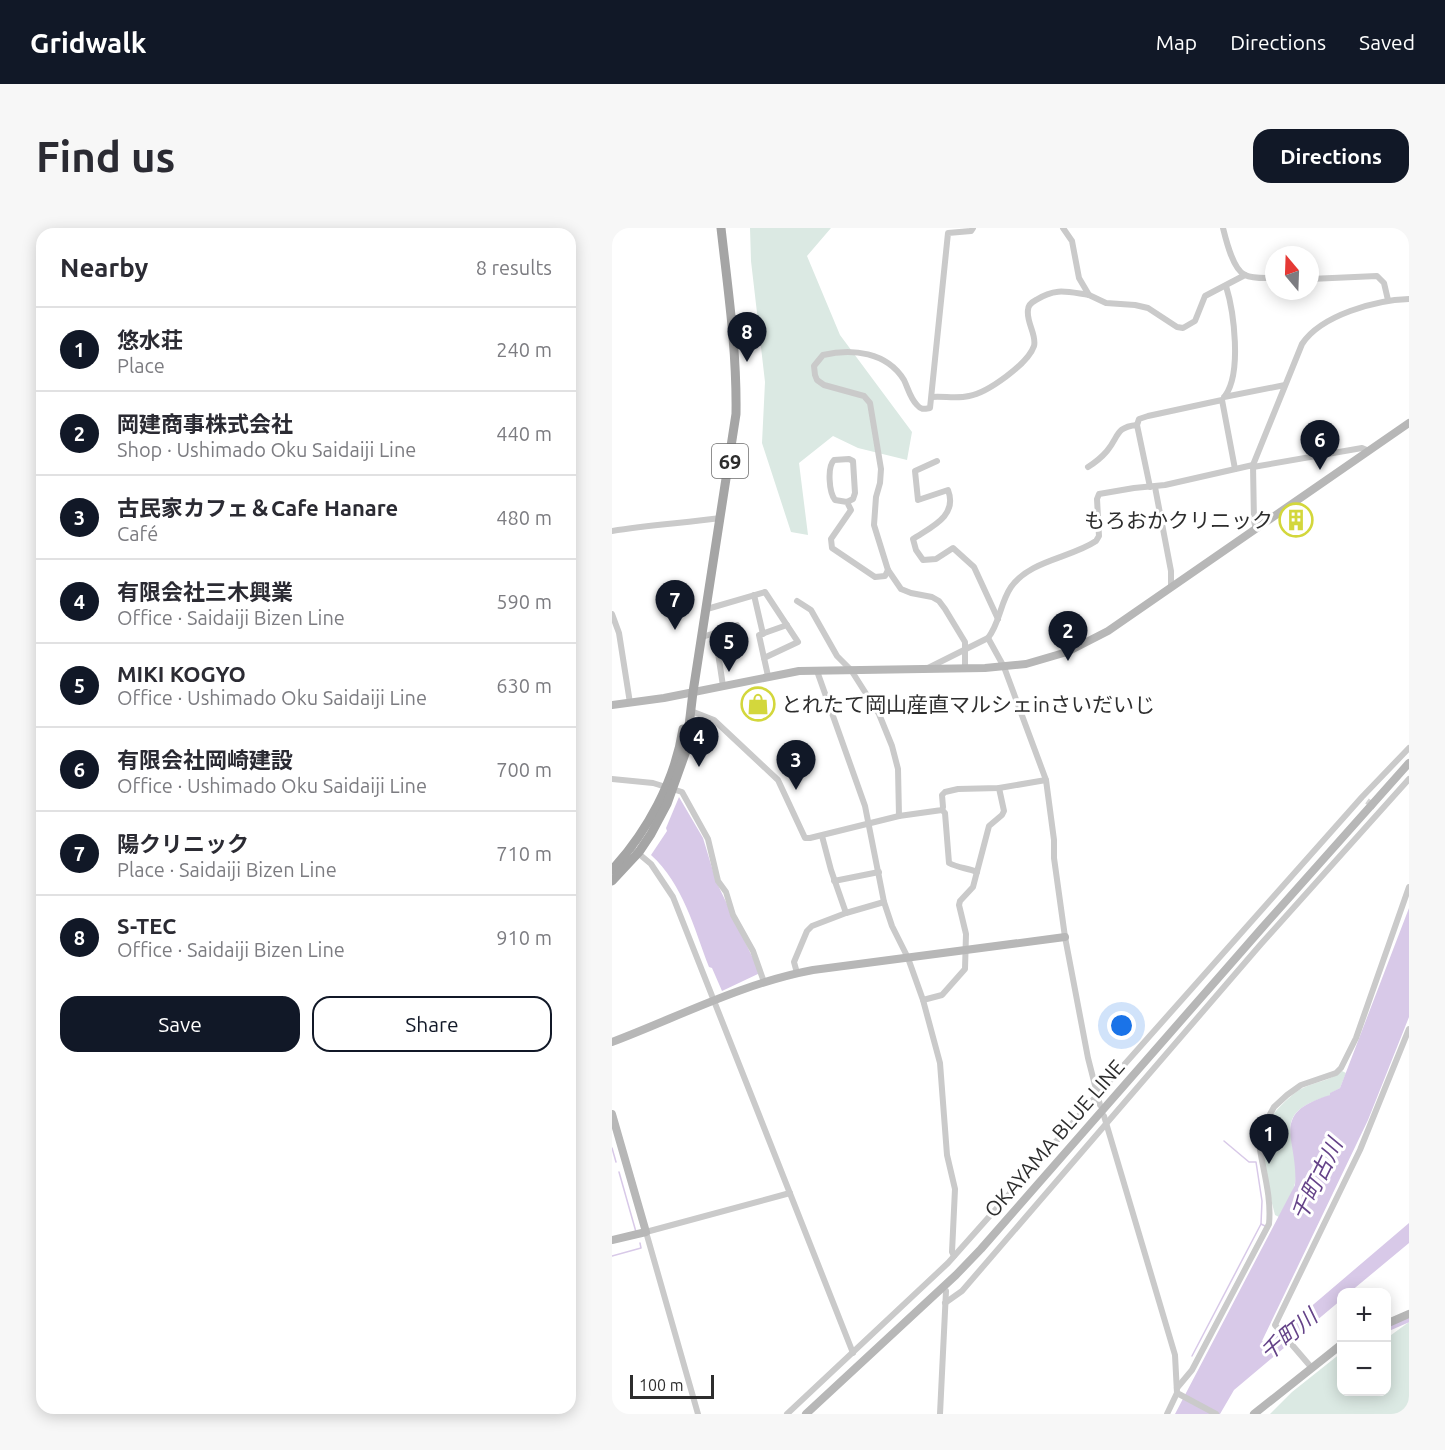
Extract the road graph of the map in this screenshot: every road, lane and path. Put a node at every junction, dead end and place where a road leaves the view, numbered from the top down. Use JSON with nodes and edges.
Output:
{"nodes":[{"id":1,"x":721,"y":228,"type":"edge"},
{"id":2,"x":973,"y":228,"type":"edge"},
{"id":3,"x":1064,"y":228,"type":"edge"},
{"id":4,"x":1223,"y":228,"type":"edge"},
{"id":5,"x":1245,"y":275,"type":"junction"},
{"id":6,"x":1265,"y":277,"type":"edge"},
{"id":7,"x":1319,"y":279,"type":"edge"},
{"id":8,"x":1226,"y":286,"type":"junction"},
{"id":9,"x":1089,"y":294,"type":"junction"},
{"id":10,"x":1409,"y":299,"type":"edge"},
{"id":11,"x":1388,"y":300,"type":"junction"},
{"id":12,"x":1285,"y":385,"type":"junction"},
{"id":13,"x":932,"y":397,"type":"junction"},
{"id":14,"x":1224,"y":398,"type":"junction"},
{"id":15,"x":1409,"y":423,"type":"edge"},
{"id":16,"x":1137,"y":425,"type":"junction"},
{"id":17,"x":1369,"y":451,"type":"junction"},
{"id":18,"x":937,"y":460,"type":"dead end"},
{"id":19,"x":1253,"y":466,"type":"junction"},
{"id":20,"x":1088,"y":467,"type":"dead end"},
{"id":21,"x":1235,"y":469,"type":"junction"},
{"id":22,"x":1153,"y":487,"type":"junction"},
{"id":23,"x":847,"y":502,"type":"junction"},
{"id":24,"x":721,"y":518,"type":"junction"},
{"id":25,"x":1256,"y":529,"type":"junction"},
{"id":26,"x":612,"y":531,"type":"edge"},
{"id":27,"x":888,"y":570,"type":"junction"},
{"id":28,"x":1171,"y":587,"type":"junction"},
{"id":29,"x":754,"y":595,"type":"junction"},
{"id":30,"x":797,"y":601,"type":"dead end"},
{"id":31,"x":707,"y":609,"type":"junction"},
{"id":32,"x":612,"y":614,"type":"edge"},
{"id":33,"x":998,"y":620,"type":"junction"},
{"id":34,"x":737,"y":625,"type":"dead end"},
{"id":35,"x":787,"y":625,"type":"junction"},
{"id":36,"x":715,"y":633,"type":"junction"},
{"id":37,"x":763,"y":634,"type":"junction"},
{"id":38,"x":702,"y":637,"type":"junction"},
{"id":39,"x":988,"y":638,"type":"junction"},
{"id":40,"x":965,"y":650,"type":"junction"},
{"id":41,"x":764,"y":658,"type":"junction"},
{"id":42,"x":1004,"y":667,"type":"junction"},
{"id":43,"x":965,"y":668,"type":"junction"},
{"id":44,"x":924,"y":669,"type":"junction"},
{"id":45,"x":851,"y":670,"type":"junction"},
{"id":46,"x":816,"y":671,"type":"junction"},
{"id":47,"x":768,"y":676,"type":"junction"},
{"id":48,"x":723,"y":686,"type":"junction"},
{"id":49,"x":693,"y":692,"type":"junction"},
{"id":50,"x":630,"y":703,"type":"junction"},
{"id":51,"x":612,"y":705,"type":"edge"},
{"id":52,"x":691,"y":711,"type":"junction"},
{"id":53,"x":1409,"y":748,"type":"edge"},
{"id":54,"x":1409,"y":763,"type":"edge"},
{"id":55,"x":612,"y":779,"type":"edge"},
{"id":56,"x":1409,"y":779,"type":"edge"},
{"id":57,"x":1046,"y":780,"type":"junction"},
{"id":58,"x":670,"y":787,"type":"junction"},
{"id":59,"x":999,"y":788,"type":"junction"},
{"id":60,"x":942,"y":810,"type":"junction"},
{"id":61,"x":898,"y":816,"type":"junction"},
{"id":62,"x":870,"y":825,"type":"junction"},
{"id":63,"x":822,"y":836,"type":"junction"},
{"id":64,"x":636,"y":850,"type":"junction"},
{"id":65,"x":612,"y":870,"type":"edge"},
{"id":66,"x":879,"y":872,"type":"junction"},
{"id":67,"x":977,"y":872,"type":"junction"},
{"id":68,"x":612,"y":881,"type":"edge"},
{"id":69,"x":834,"y":881,"type":"junction"},
{"id":70,"x":1409,"y":888,"type":"edge"},
{"id":71,"x":884,"y":902,"type":"junction"},
{"id":72,"x":846,"y":913,"type":"junction"},
{"id":73,"x":1065,"y":937,"type":"junction"},
{"id":74,"x":966,"y":951,"type":"junction"},
{"id":75,"x":908,"y":958,"type":"junction"},
{"id":76,"x":797,"y":973,"type":"junction"},
{"id":77,"x":764,"y":982,"type":"junction"},
{"id":78,"x":923,"y":1000,"type":"junction"},
{"id":79,"x":715,"y":1001,"type":"junction"},
{"id":80,"x":1409,"y":1029,"type":"edge"},
{"id":81,"x":612,"y":1042,"type":"edge"},
{"id":82,"x":1098,"y":1094,"type":"junction"},
{"id":83,"x":1100,"y":1105,"type":"dead end"},
{"id":84,"x":612,"y":1114,"type":"edge"},
{"id":85,"x":1104,"y":1116,"type":"dead end"},
{"id":86,"x":1106,"y":1124,"type":"junction"},
{"id":87,"x":790,"y":1193,"type":"junction"},
{"id":88,"x":646,"y":1232,"type":"junction"},
{"id":89,"x":612,"y":1240,"type":"edge"},
{"id":90,"x":954,"y":1256,"type":"junction"},
{"id":91,"x":948,"y":1263,"type":"junction"},
{"id":92,"x":948,"y":1274,"type":"dead end"},
{"id":93,"x":946,"y":1292,"type":"dead end"},
{"id":94,"x":945,"y":1303,"type":"junction"},
{"id":95,"x":1409,"y":1314,"type":"edge"},
{"id":96,"x":1391,"y":1322,"type":"edge"},
{"id":97,"x":1337,"y":1347,"type":"edge"},
{"id":98,"x":853,"y":1353,"type":"junction"},
{"id":99,"x":1311,"y":1367,"type":"junction"},
{"id":100,"x":1177,"y":1391,"type":"junction"},
{"id":101,"x":698,"y":1414,"type":"edge"},
{"id":102,"x":787,"y":1414,"type":"edge"},
{"id":103,"x":806,"y":1414,"type":"edge"},
{"id":104,"x":940,"y":1414,"type":"edge"},
{"id":105,"x":1167,"y":1414,"type":"edge"},
{"id":106,"x":1216,"y":1414,"type":"edge"},
{"id":107,"x":1254,"y":1414,"type":"edge"}],
"edges":[{"from":1,"to":24,"type":"main road","number":"69"},
{"from":2,"to":13,"type":"street"},
{"from":3,"to":9,"type":"street"},
{"from":4,"to":5,"type":"street"},
{"from":5,"to":6,"type":"street"},
{"from":5,"to":8,"type":"street"},
{"from":7,"to":11,"type":"street"},
{"from":8,"to":9,"type":"street"},
{"from":8,"to":14,"type":"street"},
{"from":9,"to":13,"type":"street"},
{"from":10,"to":11,"type":"street"},
{"from":11,"to":12,"type":"street"},
{"from":12,"to":14,"type":"street"},
{"from":12,"to":19,"type":"street"},
{"from":13,"to":27,"type":"street"},
{"from":14,"to":16,"type":"street"},
{"from":14,"to":21,"type":"street"},
{"from":15,"to":17,"type":"main road"},
{"from":16,"to":20,"type":"street"},
{"from":16,"to":22,"type":"street"},
{"from":17,"to":19,"type":"street"},
{"from":17,"to":25,"type":"main road"},
{"from":18,"to":33,"type":"street"},
{"from":19,"to":21,"type":"street"},
{"from":19,"to":25,"type":"street"},
{"from":21,"to":22,"type":"street"},
{"from":22,"to":28,"type":"street"},
{"from":22,"to":33,"type":"street"},
{"from":23,"to":23,"type":"street"},
{"from":23,"to":27,"type":"street"},
{"from":24,"to":26,"type":"street"},
{"from":24,"to":31,"type":"main road","number":"69"},
{"from":25,"to":28,"type":"main road"},
{"from":27,"to":40,"type":"street"},
{"from":28,"to":42,"type":"main road"},
{"from":29,"to":31,"type":"street"},
{"from":29,"to":35,"type":"street"},
{"from":29,"to":37,"type":"street"},
{"from":30,"to":45,"type":"street"},
{"from":31,"to":38,"type":"main road","number":"69"},
{"from":32,"to":50,"type":"street"},
{"from":33,"to":39,"type":"street"},
{"from":34,"to":36,"type":"street"},
{"from":35,"to":37,"type":"street"},
{"from":35,"to":41,"type":"street"},
{"from":36,"to":38,"type":"street"},
{"from":36,"to":48,"type":"street"},
{"from":37,"to":41,"type":"street"},
{"from":38,"to":49,"type":"main road","number":"69"},
{"from":39,"to":40,"type":"street"},
{"from":39,"to":42,"type":"street"},
{"from":40,"to":43,"type":"street"},
{"from":40,"to":44,"type":"street"},
{"from":41,"to":47,"type":"street"},
{"from":42,"to":43,"type":"main road"},
{"from":42,"to":57,"type":"street"},
{"from":43,"to":44,"type":"main road"},
{"from":44,"to":45,"type":"main road"},
{"from":45,"to":46,"type":"main road"},
{"from":45,"to":61,"type":"street"},
{"from":46,"to":47,"type":"main road"},
{"from":46,"to":62,"type":"street"},
{"from":47,"to":48,"type":"main road"},
{"from":48,"to":49,"type":"main road"},
{"from":49,"to":50,"type":"main road"},
{"from":49,"to":52,"type":"main road","number":"69"},
{"from":49,"to":58,"type":"main road","number":"69"},
{"from":50,"to":51,"type":"main road"},
{"from":52,"to":58,"type":"main road","number":"69"},
{"from":52,"to":63,"type":"street"},
{"from":53,"to":82,"type":"street"},
{"from":54,"to":103,"type":"main road","name":"OKAYAMA BLUE LINE"},
{"from":55,"to":58,"type":"street"},
{"from":56,"to":86,"type":"street"},
{"from":57,"to":59,"type":"street"},
{"from":57,"to":73,"type":"street"},
{"from":58,"to":64,"type":"main road","number":"69"},
{"from":58,"to":77,"type":"street"},
{"from":59,"to":60,"type":"street"},
{"from":59,"to":67,"type":"street"},
{"from":60,"to":61,"type":"street"},
{"from":60,"to":67,"type":"street"},
{"from":61,"to":62,"type":"street"},
{"from":62,"to":63,"type":"street"},
{"from":62,"to":66,"type":"street"},
{"from":63,"to":69,"type":"street"},
{"from":64,"to":65,"type":"main road","number":"69"},
{"from":64,"to":68,"type":"main road","number":"69"},
{"from":64,"to":79,"type":"street"},
{"from":66,"to":69,"type":"street"},
{"from":66,"to":71,"type":"street"},
{"from":67,"to":74,"type":"street"},
{"from":69,"to":72,"type":"street"},
{"from":70,"to":100,"type":"street"},
{"from":71,"to":72,"type":"street"},
{"from":71,"to":75,"type":"street"},
{"from":72,"to":76,"type":"street"},
{"from":73,"to":74,"type":"main road"},
{"from":73,"to":82,"type":"street"},
{"from":74,"to":75,"type":"main road"},
{"from":74,"to":78,"type":"street"},
{"from":75,"to":76,"type":"main road"},
{"from":75,"to":78,"type":"street"},
{"from":76,"to":77,"type":"main road"},
{"from":77,"to":79,"type":"main road"},
{"from":78,"to":90,"type":"street"},
{"from":79,"to":81,"type":"main road"},
{"from":79,"to":87,"type":"street"},
{"from":80,"to":99,"type":"street"},
{"from":82,"to":83,"type":"street"},
{"from":82,"to":90,"type":"street"},
{"from":84,"to":88,"type":"main road"},
{"from":85,"to":86,"type":"street"},
{"from":86,"to":94,"type":"street"},
{"from":86,"to":100,"type":"street"},
{"from":87,"to":88,"type":"street"},
{"from":87,"to":98,"type":"street"},
{"from":88,"to":89,"type":"main road"},
{"from":88,"to":101,"type":"street"},
{"from":90,"to":91,"type":"street"},
{"from":91,"to":92,"type":"street"},
{"from":91,"to":98,"type":"street"},
{"from":93,"to":94,"type":"street"},
{"from":94,"to":104,"type":"street"},
{"from":95,"to":96,"type":"main road"},
{"from":97,"to":99,"type":"main road"},
{"from":98,"to":102,"type":"street"},
{"from":99,"to":107,"type":"main road"},
{"from":100,"to":105,"type":"street"},
{"from":100,"to":106,"type":"street"}]}
